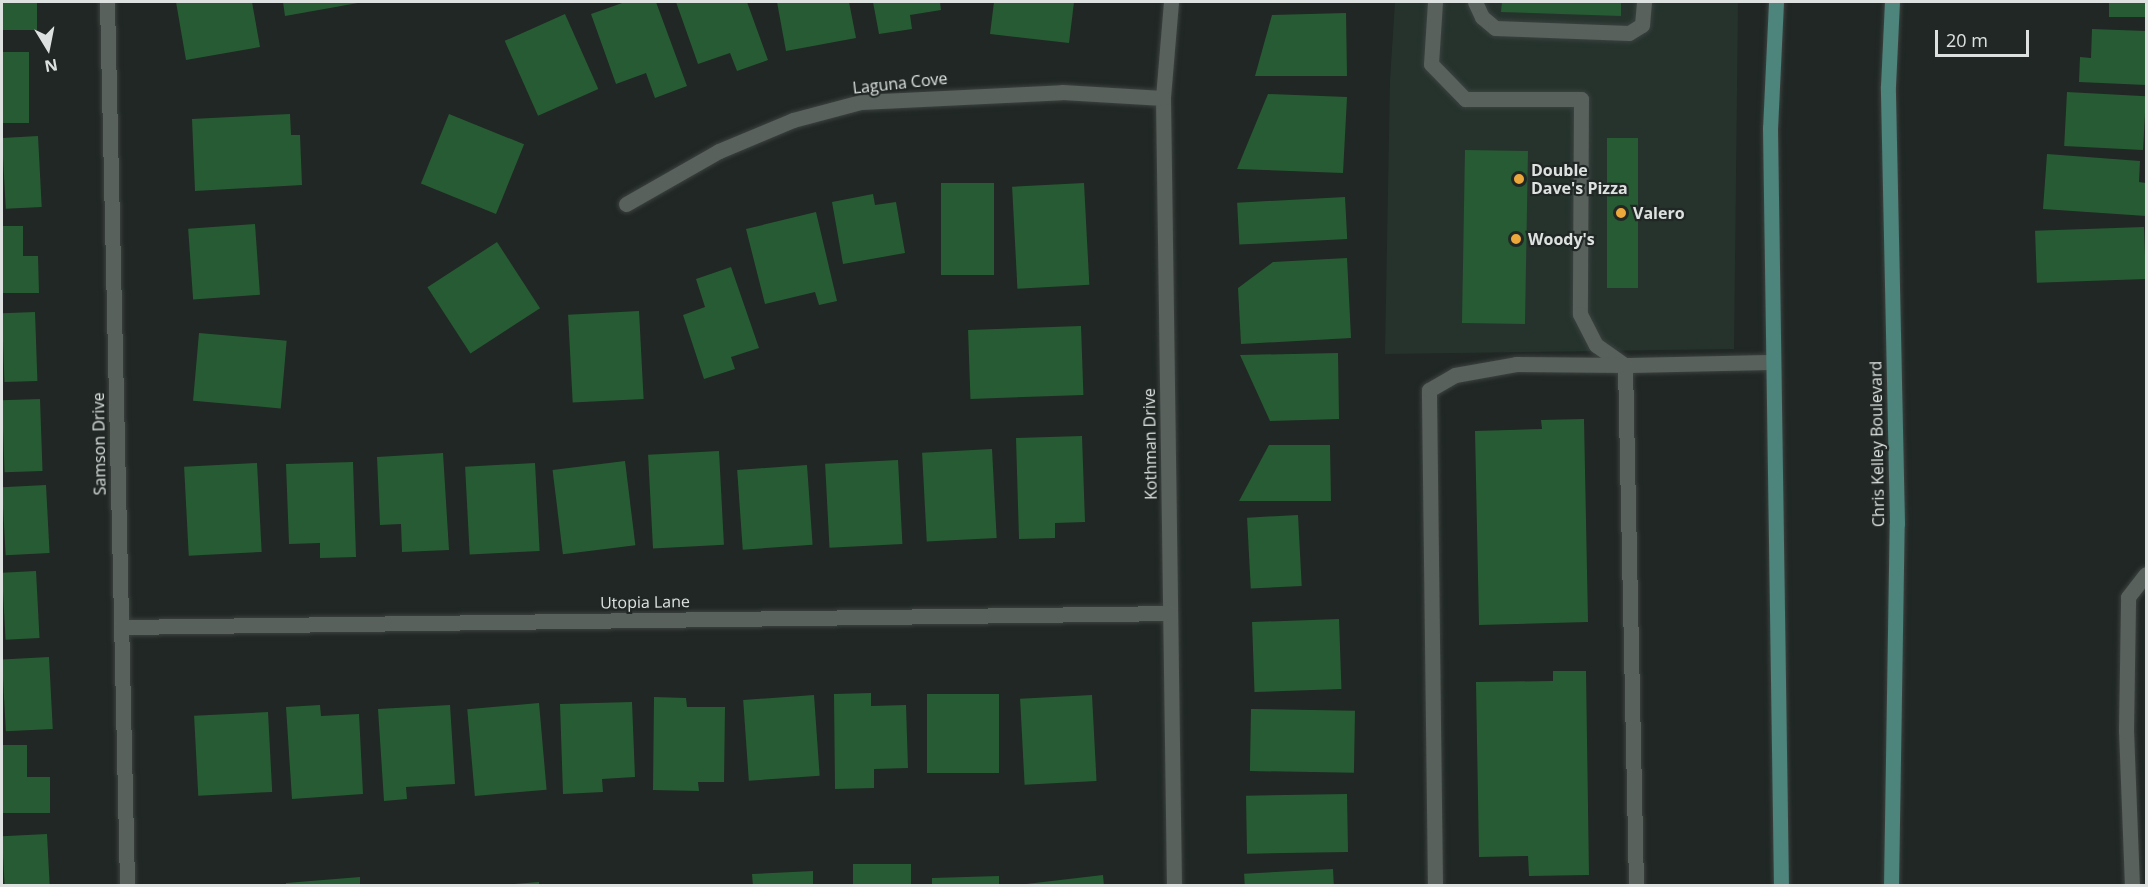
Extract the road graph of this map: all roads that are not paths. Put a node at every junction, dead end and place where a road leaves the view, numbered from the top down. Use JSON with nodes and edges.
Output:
{"nodes":[{"id":1,"x":107,"y":2,"type":"edge"},
{"id":2,"x":1172,"y":2,"type":"edge"},
{"id":3,"x":1435,"y":2,"type":"edge"},
{"id":4,"x":1474,"y":2,"type":"edge"},
{"id":5,"x":1644,"y":2,"type":"edge"},
{"id":6,"x":1776,"y":2,"type":"edge"},
{"id":7,"x":1892,"y":2,"type":"edge"},
{"id":8,"x":1163,"y":98,"type":"junction"},
{"id":9,"x":626,"y":204,"type":"dead end"},
{"id":10,"x":1773,"y":362,"type":"junction"},
{"id":11,"x":1625,"y":365,"type":"junction"},
{"id":12,"x":2146,"y":574,"type":"edge"},
{"id":13,"x":1170,"y":613,"type":"junction"},
{"id":14,"x":121,"y":627,"type":"junction"},
{"id":15,"x":127,"y":885,"type":"edge"},
{"id":16,"x":1174,"y":885,"type":"edge"},
{"id":17,"x":1434,"y":885,"type":"edge"},
{"id":18,"x":1636,"y":885,"type":"edge"},
{"id":19,"x":1781,"y":885,"type":"edge"},
{"id":20,"x":1892,"y":885,"type":"edge"},
{"id":21,"x":2132,"y":885,"type":"edge"}],
"edges":[{"from":1,"to":14,"type":"street","name":"Samson Drive"},
{"from":2,"to":8,"type":"street","name":"Kothman Drive"},
{"from":3,"to":11,"type":"street"},
{"from":4,"to":5,"type":"street"},
{"from":6,"to":10,"type":"main road"},
{"from":7,"to":20,"type":"main road","name":"Chris Kelley Boulevard"},
{"from":8,"to":9,"type":"street","name":"Laguna Cove"},
{"from":8,"to":13,"type":"street","name":"Kothman Drive"},
{"from":10,"to":11,"type":"street"},
{"from":10,"to":19,"type":"main road"},
{"from":11,"to":17,"type":"street"},
{"from":11,"to":18,"type":"street"},
{"from":12,"to":21,"type":"street"},
{"from":13,"to":14,"type":"street","name":"Utopia Lane"},
{"from":13,"to":16,"type":"street","name":"Kothman Drive"},
{"from":14,"to":15,"type":"street","name":"Samson Drive"}]}
